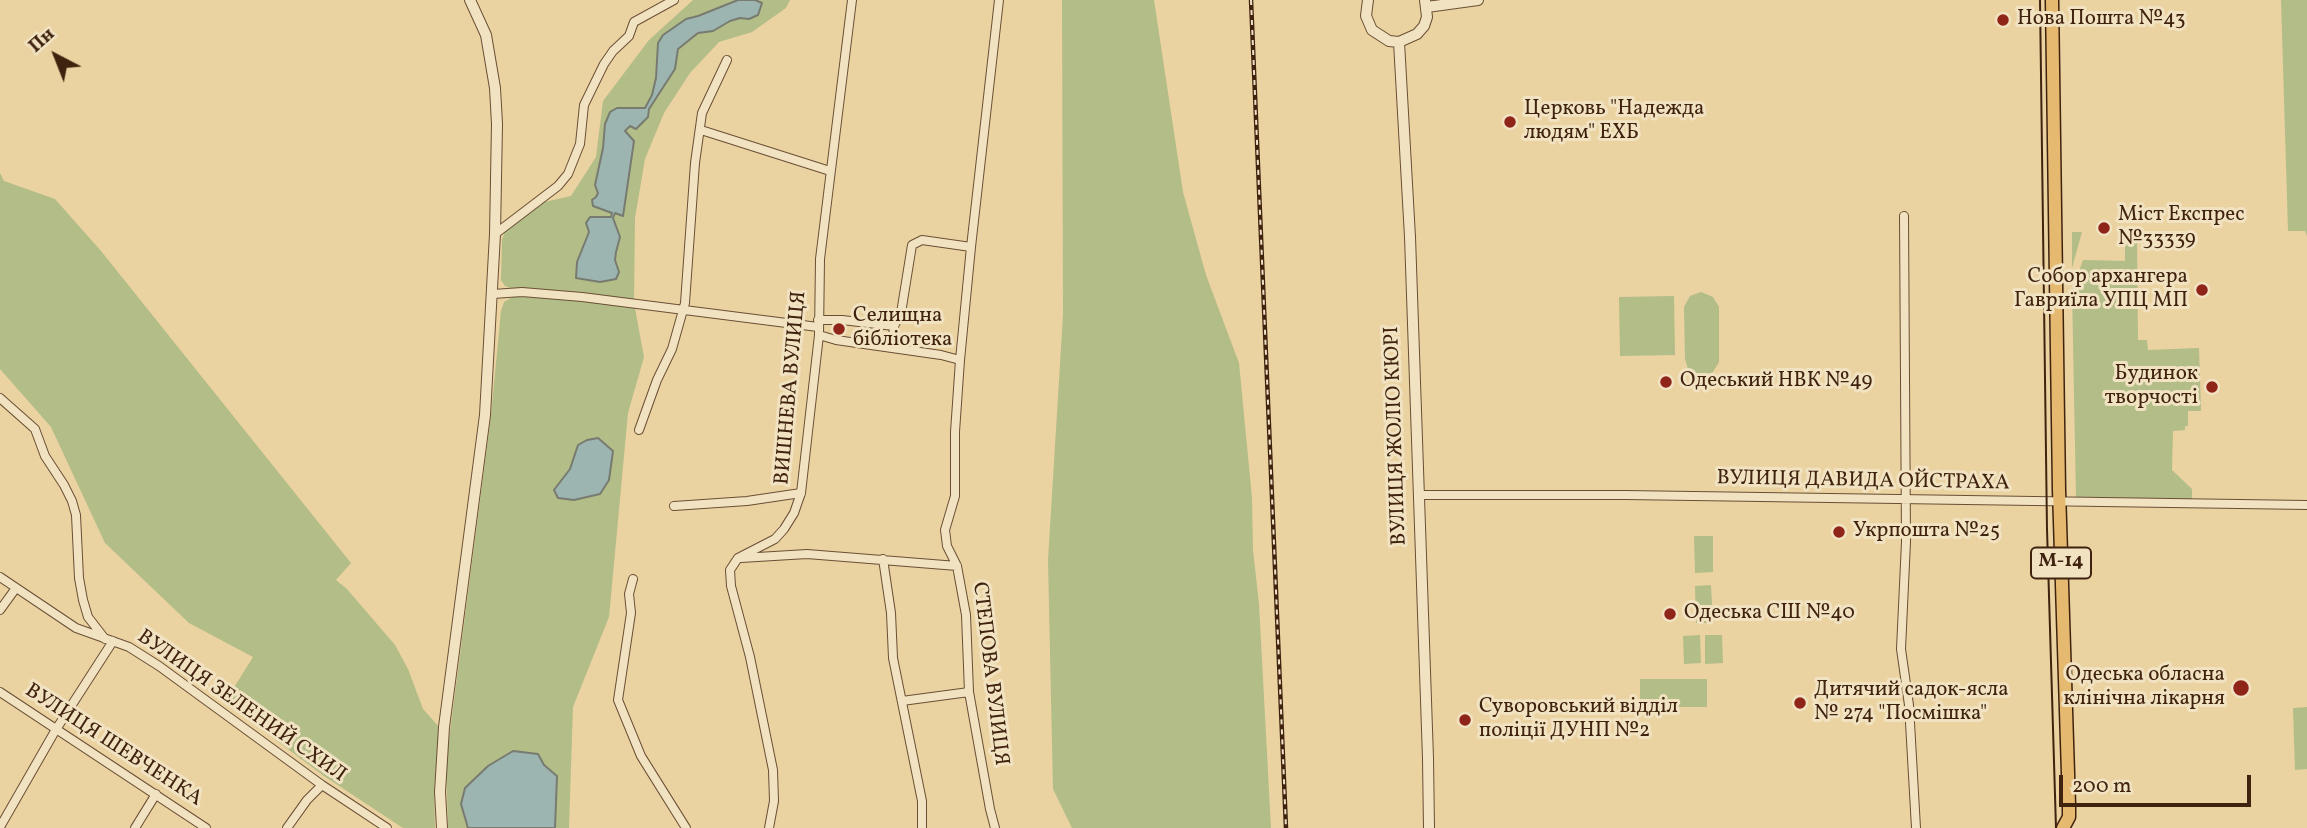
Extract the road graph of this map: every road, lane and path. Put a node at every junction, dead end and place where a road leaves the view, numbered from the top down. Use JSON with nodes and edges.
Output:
{"nodes":[{"id":1,"x":470,"y":0,"type":"edge"},
{"id":2,"x":674,"y":0,"type":"edge"},
{"id":3,"x":852,"y":0,"type":"edge"},
{"id":4,"x":999,"y":0,"type":"edge"},
{"id":5,"x":1368,"y":0,"type":"edge"},
{"id":6,"x":1478,"y":0,"type":"edge"},
{"id":7,"x":2052,"y":0,"type":"edge"},
{"id":8,"x":1426,"y":3,"type":"edge"},
{"id":9,"x":1399,"y":42,"type":"junction"},
{"id":10,"x":727,"y":60,"type":"dead end"},
{"id":11,"x":701,"y":130,"type":"junction"},
{"id":12,"x":830,"y":171,"type":"junction"},
{"id":13,"x":1904,"y":216,"type":"dead end"},
{"id":14,"x":495,"y":234,"type":"junction"},
{"id":15,"x":971,"y":247,"type":"junction"},
{"id":16,"x":492,"y":294,"type":"junction"},
{"id":17,"x":682,"y":310,"type":"junction"},
{"id":18,"x":894,"y":326,"type":"junction"},
{"id":19,"x":818,"y":327,"type":"junction"},
{"id":20,"x":892,"y":348,"type":"junction"},
{"id":21,"x":960,"y":360,"type":"junction"},
{"id":22,"x":0,"y":398,"type":"edge"},
{"id":23,"x":639,"y":430,"type":"dead end"},
{"id":24,"x":801,"y":493,"type":"junction"},
{"id":25,"x":1418,"y":495,"type":"junction"},
{"id":26,"x":1906,"y":500,"type":"junction"},
{"id":27,"x":2060,"y":502,"type":"junction"},
{"id":28,"x":2307,"y":505,"type":"edge"},
{"id":29,"x":674,"y":506,"type":"dead end"},
{"id":30,"x":738,"y":558,"type":"junction"},
{"id":31,"x":883,"y":559,"type":"junction"},
{"id":32,"x":957,"y":566,"type":"junction"},
{"id":33,"x":0,"y":578,"type":"edge"},
{"id":34,"x":633,"y":579,"type":"dead end"},
{"id":35,"x":16,"y":588,"type":"junction"},
{"id":36,"x":0,"y":610,"type":"edge"},
{"id":37,"x":109,"y":640,"type":"junction"},
{"id":38,"x":0,"y":692,"type":"edge"},
{"id":39,"x":969,"y":692,"type":"junction"},
{"id":40,"x":902,"y":701,"type":"junction"},
{"id":41,"x":55,"y":731,"type":"junction"},
{"id":42,"x":322,"y":785,"type":"junction"},
{"id":43,"x":156,"y":794,"type":"junction"},
{"id":44,"x":2069,"y":824,"type":"edge"},
{"id":45,"x":0,"y":827,"type":"edge"},
{"id":46,"x":135,"y":828,"type":"edge"},
{"id":47,"x":206,"y":828,"type":"edge"},
{"id":48,"x":287,"y":828,"type":"edge"},
{"id":49,"x":387,"y":828,"type":"edge"},
{"id":50,"x":442,"y":828,"type":"edge"},
{"id":51,"x":686,"y":828,"type":"edge"},
{"id":52,"x":769,"y":828,"type":"edge"},
{"id":53,"x":922,"y":828,"type":"edge"},
{"id":54,"x":995,"y":828,"type":"edge"},
{"id":55,"x":1429,"y":828,"type":"edge"},
{"id":56,"x":1916,"y":828,"type":"edge"}],
"edges":[{"from":1,"to":14,"type":"street"},
{"from":2,"to":14,"type":"street"},
{"from":3,"to":12,"type":"street","name":"ВИШНЕВА ВУЛИЦЯ"},
{"from":4,"to":15,"type":"street","name":"СТЕПОВА ВУЛИЦЯ"},
{"from":5,"to":9,"type":"street"},
{"from":6,"to":8,"type":"street"},
{"from":7,"to":27,"type":"highway","number":"М-14"},
{"from":8,"to":9,"type":"street"},
{"from":9,"to":25,"type":"street","name":"ВУЛИЦЯ ЖОЛІО КЮРІ"},
{"from":10,"to":11,"type":"street"},
{"from":11,"to":12,"type":"street"},
{"from":11,"to":17,"type":"street"},
{"from":12,"to":19,"type":"street","name":"ВИШНЕВА ВУЛИЦЯ"},
{"from":13,"to":26,"type":"street"},
{"from":14,"to":16,"type":"street"},
{"from":15,"to":18,"type":"street"},
{"from":15,"to":21,"type":"street","name":"СТЕПОВА ВУЛИЦЯ"},
{"from":16,"to":17,"type":"street"},
{"from":16,"to":50,"type":"street"},
{"from":17,"to":19,"type":"street"},
{"from":17,"to":23,"type":"street"},
{"from":18,"to":19,"type":"street"},
{"from":18,"to":20,"type":"street"},
{"from":19,"to":20,"type":"street"},
{"from":19,"to":24,"type":"street","name":"ВИШНЕВА ВУЛИЦЯ"},
{"from":20,"to":21,"type":"street"},
{"from":21,"to":32,"type":"street","name":"СТЕПОВА ВУЛИЦЯ"},
{"from":22,"to":37,"type":"street"},
{"from":24,"to":29,"type":"street"},
{"from":24,"to":30,"type":"street","name":"ВИШНЕВА ВУЛИЦЯ"},
{"from":25,"to":26,"type":"street","name":"ВУЛИЦЯ ДАВИДА ОЙСТРАХА"},
{"from":25,"to":55,"type":"street","name":"ВУЛИЦЯ ЖОЛІО КЮРІ"},
{"from":26,"to":27,"type":"street","name":"ВУЛИЦЯ ДАВИДА ОЙСТРАХА"},
{"from":26,"to":56,"type":"street"},
{"from":27,"to":28,"type":"street","name":"ВУЛИЦЯ ДАВИДА ОЙСТРАХА"},
{"from":27,"to":44,"type":"highway","number":"М-14"},
{"from":30,"to":31,"type":"street"},
{"from":30,"to":52,"type":"street"},
{"from":31,"to":32,"type":"street"},
{"from":31,"to":40,"type":"street"},
{"from":32,"to":39,"type":"street","name":"СТЕПОВА ВУЛИЦЯ"},
{"from":33,"to":35,"type":"street","name":"ВУЛИЦЯ ЗЕЛЕНИЙ СХИЛ"},
{"from":34,"to":51,"type":"street"},
{"from":35,"to":36,"type":"street"},
{"from":35,"to":37,"type":"street","name":"ВУЛИЦЯ ЗЕЛЕНИЙ СХИЛ"},
{"from":37,"to":41,"type":"street"},
{"from":37,"to":42,"type":"street","name":"ВУЛИЦЯ ЗЕЛЕНИЙ СХИЛ"},
{"from":38,"to":41,"type":"street","name":"ВУЛИЦЯ ШЕВЧЕНКА"},
{"from":39,"to":40,"type":"street"},
{"from":39,"to":54,"type":"street","name":"СТЕПОВА ВУЛИЦЯ"},
{"from":40,"to":53,"type":"street"},
{"from":41,"to":43,"type":"street","name":"ВУЛИЦЯ ШЕВЧЕНКА"},
{"from":41,"to":45,"type":"street"},
{"from":42,"to":48,"type":"street"},
{"from":42,"to":49,"type":"street","name":"ВУЛИЦЯ ЗЕЛЕНИЙ СХИЛ"},
{"from":43,"to":46,"type":"street"},
{"from":43,"to":47,"type":"street","name":"ВУЛИЦЯ ШЕВЧЕНКА"}]}
